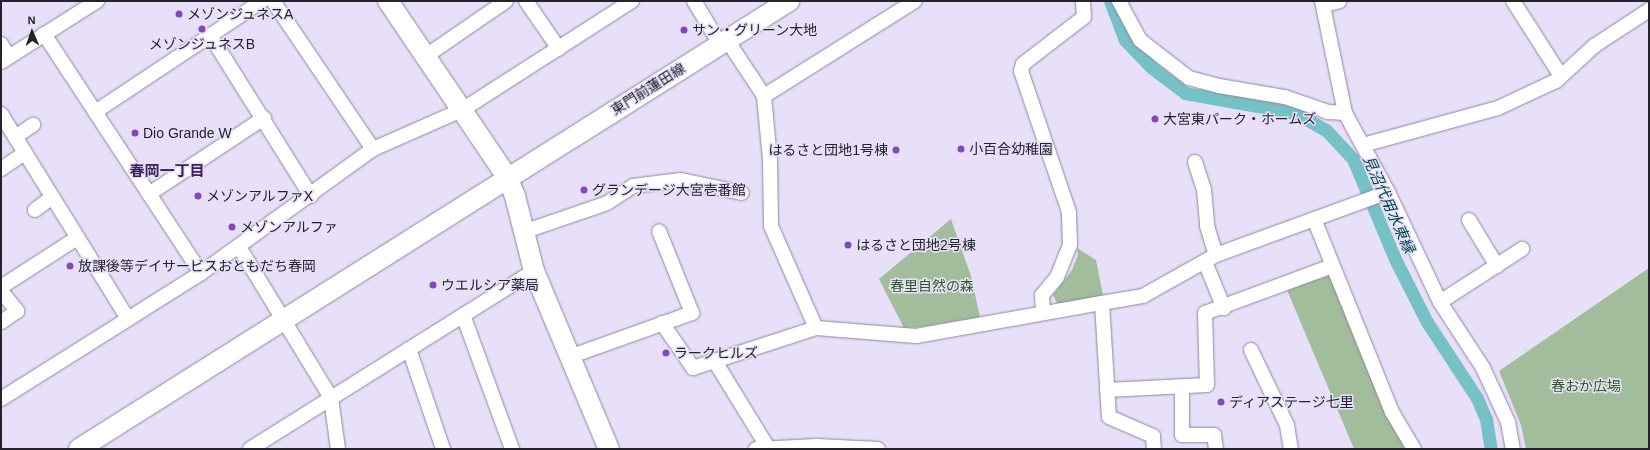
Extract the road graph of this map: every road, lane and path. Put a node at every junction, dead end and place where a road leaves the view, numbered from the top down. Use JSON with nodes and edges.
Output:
{"nodes":[{"id":1,"x":97,"y":1,"type":"edge"},
{"id":2,"x":262,"y":1,"type":"edge"},
{"id":3,"x":273,"y":1,"type":"edge"},
{"id":4,"x":388,"y":1,"type":"edge"},
{"id":5,"x":506,"y":1,"type":"edge"},
{"id":6,"x":526,"y":1,"type":"edge"},
{"id":7,"x":632,"y":1,"type":"edge"},
{"id":8,"x":694,"y":1,"type":"edge"},
{"id":9,"x":789,"y":1,"type":"edge"},
{"id":10,"x":915,"y":1,"type":"edge"},
{"id":11,"x":1083,"y":1,"type":"edge"},
{"id":12,"x":1119,"y":1,"type":"edge"},
{"id":13,"x":1340,"y":1,"type":"edge"},
{"id":14,"x":1513,"y":1,"type":"edge"},
{"id":15,"x":1323,"y":3,"type":"edge"},
{"id":16,"x":1649,"y":10,"type":"edge"},
{"id":17,"x":44,"y":34,"type":"junction"},
{"id":18,"x":210,"y":36,"type":"junction"},
{"id":19,"x":723,"y":42,"type":"junction"},
{"id":20,"x":1,"y":44,"type":"edge"},
{"id":21,"x":559,"y":49,"type":"junction"},
{"id":22,"x":426,"y":56,"type":"junction"},
{"id":23,"x":5,"y":59,"type":"edge"},
{"id":24,"x":1561,"y":76,"type":"junction"},
{"id":25,"x":764,"y":96,"type":"junction"},
{"id":26,"x":462,"y":110,"type":"junction"},
{"id":27,"x":95,"y":112,"type":"junction"},
{"id":28,"x":1345,"y":113,"type":"junction"},
{"id":29,"x":2,"y":116,"type":"edge"},
{"id":30,"x":264,"y":118,"type":"junction"},
{"id":31,"x":33,"y":125,"type":"dead end"},
{"id":32,"x":15,"y":137,"type":"junction"},
{"id":33,"x":1363,"y":145,"type":"junction"},
{"id":34,"x":373,"y":149,"type":"junction"},
{"id":35,"x":25,"y":153,"type":"junction"},
{"id":36,"x":1195,"y":162,"type":"dead end"},
{"id":37,"x":1,"y":169,"type":"edge"},
{"id":38,"x":507,"y":177,"type":"junction"},
{"id":39,"x":742,"y":193,"type":"dead end"},
{"id":40,"x":149,"y":194,"type":"junction"},
{"id":41,"x":1384,"y":194,"type":"junction"},
{"id":42,"x":311,"y":196,"type":"junction"},
{"id":43,"x":52,"y":197,"type":"junction"},
{"id":44,"x":35,"y":210,"type":"dead end"},
{"id":45,"x":1314,"y":220,"type":"junction"},
{"id":46,"x":1469,"y":220,"type":"dead end"},
{"id":47,"x":659,"y":231,"type":"dead end"},
{"id":48,"x":523,"y":232,"type":"junction"},
{"id":49,"x":77,"y":238,"type":"junction"},
{"id":50,"x":238,"y":247,"type":"junction"},
{"id":51,"x":1522,"y":249,"type":"dead end"},
{"id":52,"x":1211,"y":259,"type":"junction"},
{"id":53,"x":1332,"y":266,"type":"junction"},
{"id":54,"x":1497,"y":266,"type":"junction"},
{"id":55,"x":534,"y":271,"type":"junction"},
{"id":56,"x":201,"y":273,"type":"junction"},
{"id":57,"x":1,"y":287,"type":"edge"},
{"id":58,"x":1,"y":291,"type":"edge"},
{"id":59,"x":1440,"y":302,"type":"junction"},
{"id":60,"x":1102,"y":304,"type":"junction"},
{"id":61,"x":1224,"y":308,"type":"junction"},
{"id":62,"x":1043,"y":313,"type":"junction"},
{"id":63,"x":463,"y":316,"type":"junction"},
{"id":64,"x":128,"y":319,"type":"junction"},
{"id":65,"x":284,"y":320,"type":"junction"},
{"id":66,"x":1,"y":322,"type":"edge"},
{"id":67,"x":662,"y":323,"type":"junction"},
{"id":68,"x":816,"y":328,"type":"junction"},
{"id":69,"x":409,"y":349,"type":"junction"},
{"id":70,"x":1251,"y":350,"type":"dead end"},
{"id":71,"x":569,"y":356,"type":"junction"},
{"id":72,"x":716,"y":362,"type":"junction"},
{"id":73,"x":1182,"y":386,"type":"junction"},
{"id":74,"x":1108,"y":390,"type":"junction"},
{"id":75,"x":331,"y":398,"type":"junction"},
{"id":76,"x":1,"y":399,"type":"edge"},
{"id":77,"x":253,"y":448,"type":"edge"},
{"id":78,"x":762,"y":448,"type":"edge"},
{"id":79,"x":79,"y":449,"type":"edge"},
{"id":80,"x":338,"y":449,"type":"edge"},
{"id":81,"x":443,"y":449,"type":"edge"},
{"id":82,"x":512,"y":449,"type":"edge"},
{"id":83,"x":609,"y":449,"type":"edge"},
{"id":84,"x":878,"y":449,"type":"edge"},
{"id":85,"x":1154,"y":449,"type":"edge"},
{"id":86,"x":1216,"y":449,"type":"edge"},
{"id":87,"x":1291,"y":449,"type":"edge"},
{"id":88,"x":1414,"y":449,"type":"edge"},
{"id":89,"x":1513,"y":449,"type":"edge"}],
"edges":[{"from":1,"to":17,"type":"street"},
{"from":2,"to":18,"type":"street"},
{"from":3,"to":34,"type":"street"},
{"from":4,"to":22,"type":"main road"},
{"from":5,"to":22,"type":"street"},
{"from":6,"to":21,"type":"street"},
{"from":7,"to":21,"type":"street"},
{"from":8,"to":19,"type":"street"},
{"from":9,"to":19,"type":"main road","name":"東門前蓮田線"},
{"from":10,"to":25,"type":"street"},
{"from":11,"to":62,"type":"street"},
{"from":12,"to":28,"type":"street"},
{"from":13,"to":15,"type":"street"},
{"from":14,"to":24,"type":"street"},
{"from":15,"to":28,"type":"street"},
{"from":16,"to":24,"type":"street"},
{"from":17,"to":23,"type":"street"},
{"from":17,"to":27,"type":"street"},
{"from":18,"to":27,"type":"street"},
{"from":18,"to":30,"type":"street"},
{"from":19,"to":25,"type":"street"},
{"from":19,"to":38,"type":"main road","name":"東門前蓮田線"},
{"from":20,"to":23,"type":"street"},
{"from":21,"to":26,"type":"street"},
{"from":22,"to":26,"type":"main road"},
{"from":24,"to":33,"type":"street"},
{"from":25,"to":68,"type":"street"},
{"from":26,"to":34,"type":"street"},
{"from":26,"to":38,"type":"main road"},
{"from":27,"to":40,"type":"street"},
{"from":28,"to":33,"type":"street"},
{"from":29,"to":32,"type":"street"},
{"from":30,"to":40,"type":"street"},
{"from":30,"to":42,"type":"street"},
{"from":31,"to":32,"type":"street"},
{"from":32,"to":35,"type":"street"},
{"from":33,"to":41,"type":"street"},
{"from":34,"to":42,"type":"street"},
{"from":35,"to":37,"type":"street"},
{"from":35,"to":43,"type":"street"},
{"from":36,"to":52,"type":"street"},
{"from":38,"to":48,"type":"main road"},
{"from":38,"to":65,"type":"main road","name":"東門前蓮田線"},
{"from":39,"to":48,"type":"street"},
{"from":40,"to":56,"type":"street"},
{"from":41,"to":45,"type":"street"},
{"from":41,"to":59,"type":"street"},
{"from":42,"to":50,"type":"street"},
{"from":43,"to":44,"type":"street"},
{"from":43,"to":49,"type":"street"},
{"from":45,"to":52,"type":"street"},
{"from":45,"to":53,"type":"street"},
{"from":46,"to":54,"type":"street"},
{"from":47,"to":67,"type":"street"},
{"from":48,"to":55,"type":"main road"},
{"from":49,"to":57,"type":"street"},
{"from":49,"to":64,"type":"street"},
{"from":50,"to":56,"type":"street"},
{"from":50,"to":65,"type":"street"},
{"from":51,"to":54,"type":"street"},
{"from":52,"to":60,"type":"street"},
{"from":52,"to":61,"type":"street"},
{"from":53,"to":61,"type":"street"},
{"from":53,"to":88,"type":"street"},
{"from":54,"to":59,"type":"street"},
{"from":55,"to":63,"type":"street"},
{"from":55,"to":71,"type":"main road"},
{"from":56,"to":64,"type":"street"},
{"from":58,"to":66,"type":"street"},
{"from":59,"to":89,"type":"street"},
{"from":60,"to":62,"type":"street"},
{"from":60,"to":74,"type":"street"},
{"from":61,"to":73,"type":"street"},
{"from":62,"to":68,"type":"street"},
{"from":63,"to":69,"type":"street"},
{"from":63,"to":82,"type":"street"},
{"from":64,"to":76,"type":"street"},
{"from":65,"to":75,"type":"street"},
{"from":65,"to":79,"type":"main road","name":"東門前蓮田線"},
{"from":67,"to":71,"type":"street"},
{"from":67,"to":72,"type":"street"},
{"from":68,"to":72,"type":"street"},
{"from":69,"to":75,"type":"street"},
{"from":69,"to":81,"type":"street"},
{"from":70,"to":87,"type":"street"},
{"from":71,"to":83,"type":"main road"},
{"from":72,"to":78,"type":"street"},
{"from":73,"to":74,"type":"street"},
{"from":73,"to":86,"type":"street"},
{"from":74,"to":85,"type":"street"},
{"from":75,"to":77,"type":"street"},
{"from":75,"to":80,"type":"street"},
{"from":78,"to":84,"type":"street"}]}
